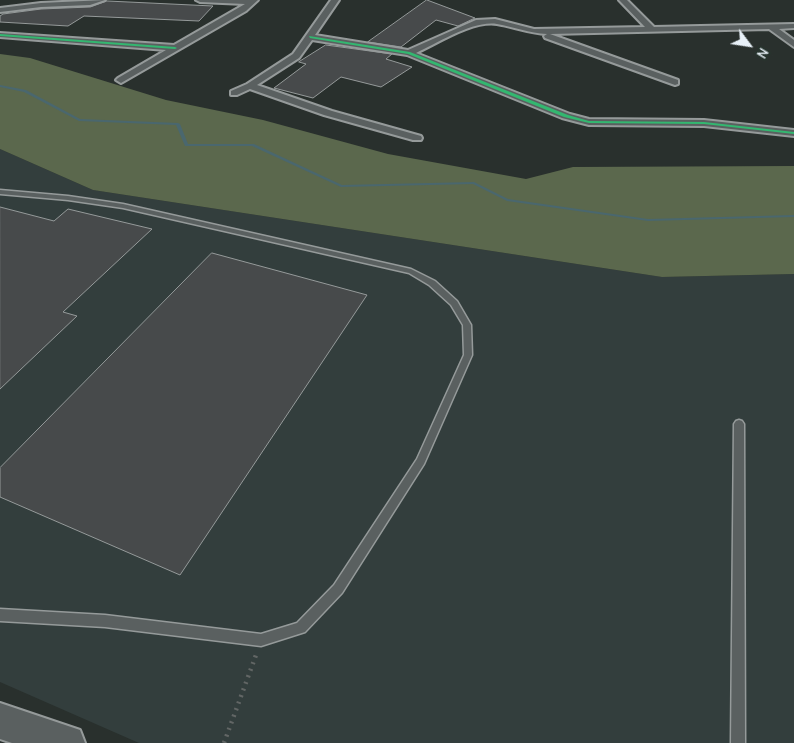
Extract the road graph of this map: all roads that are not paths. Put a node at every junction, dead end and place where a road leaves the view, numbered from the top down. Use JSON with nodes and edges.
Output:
{"nodes":[{"id":1,"x":101,"y":0,"type":"edge"},
{"id":2,"x":200,"y":0,"type":"edge"},
{"id":3,"x":335,"y":0,"type":"edge"},
{"id":4,"x":623,"y":0,"type":"edge"},
{"id":5,"x":253,"y":1,"type":"edge"},
{"id":6,"x":0,"y":10,"type":"edge"},
{"id":7,"x":770,"y":26,"type":"junction"},
{"id":8,"x":794,"y":26,"type":"edge"},
{"id":9,"x":652,"y":30,"type":"junction"},
{"id":10,"x":534,"y":31,"type":"junction"},
{"id":11,"x":0,"y":35,"type":"edge"},
{"id":12,"x":310,"y":37,"type":"junction"},
{"id":13,"x":794,"y":44,"type":"edge"},
{"id":14,"x":175,"y":48,"type":"junction"},
{"id":15,"x":409,"y":53,"type":"junction"},
{"id":16,"x":120,"y":80,"type":"dead end"},
{"id":17,"x":676,"y":82,"type":"dead end"},
{"id":18,"x":250,"y":86,"type":"junction"},
{"id":19,"x":234,"y":94,"type":"dead end"},
{"id":20,"x":794,"y":133,"type":"edge"},
{"id":21,"x":417,"y":138,"type":"dead end"},
{"id":22,"x":0,"y":192,"type":"edge"},
{"id":23,"x":739,"y":424,"type":"dead end"},
{"id":24,"x":0,"y":615,"type":"edge"},
{"id":25,"x":0,"y":721,"type":"edge"},
{"id":26,"x":67,"y":743,"type":"edge"},
{"id":27,"x":738,"y":743,"type":"edge"}],
"edges":[{"from":1,"to":6,"type":"street"},
{"from":2,"to":5,"type":"street"},
{"from":3,"to":12,"type":"street"},
{"from":4,"to":9,"type":"street"},
{"from":5,"to":14,"type":"street"},
{"from":7,"to":8,"type":"street"},
{"from":7,"to":9,"type":"street"},
{"from":7,"to":13,"type":"street"},
{"from":9,"to":10,"type":"street"},
{"from":10,"to":15,"type":"street"},
{"from":10,"to":17,"type":"street"},
{"from":11,"to":14,"type":"street"},
{"from":12,"to":15,"type":"street"},
{"from":12,"to":18,"type":"street"},
{"from":14,"to":16,"type":"street"},
{"from":15,"to":20,"type":"street"},
{"from":18,"to":19,"type":"street"},
{"from":18,"to":21,"type":"street"},
{"from":22,"to":24,"type":"lane"},
{"from":23,"to":27,"type":"lane"},
{"from":25,"to":26,"type":"main road"}]}
